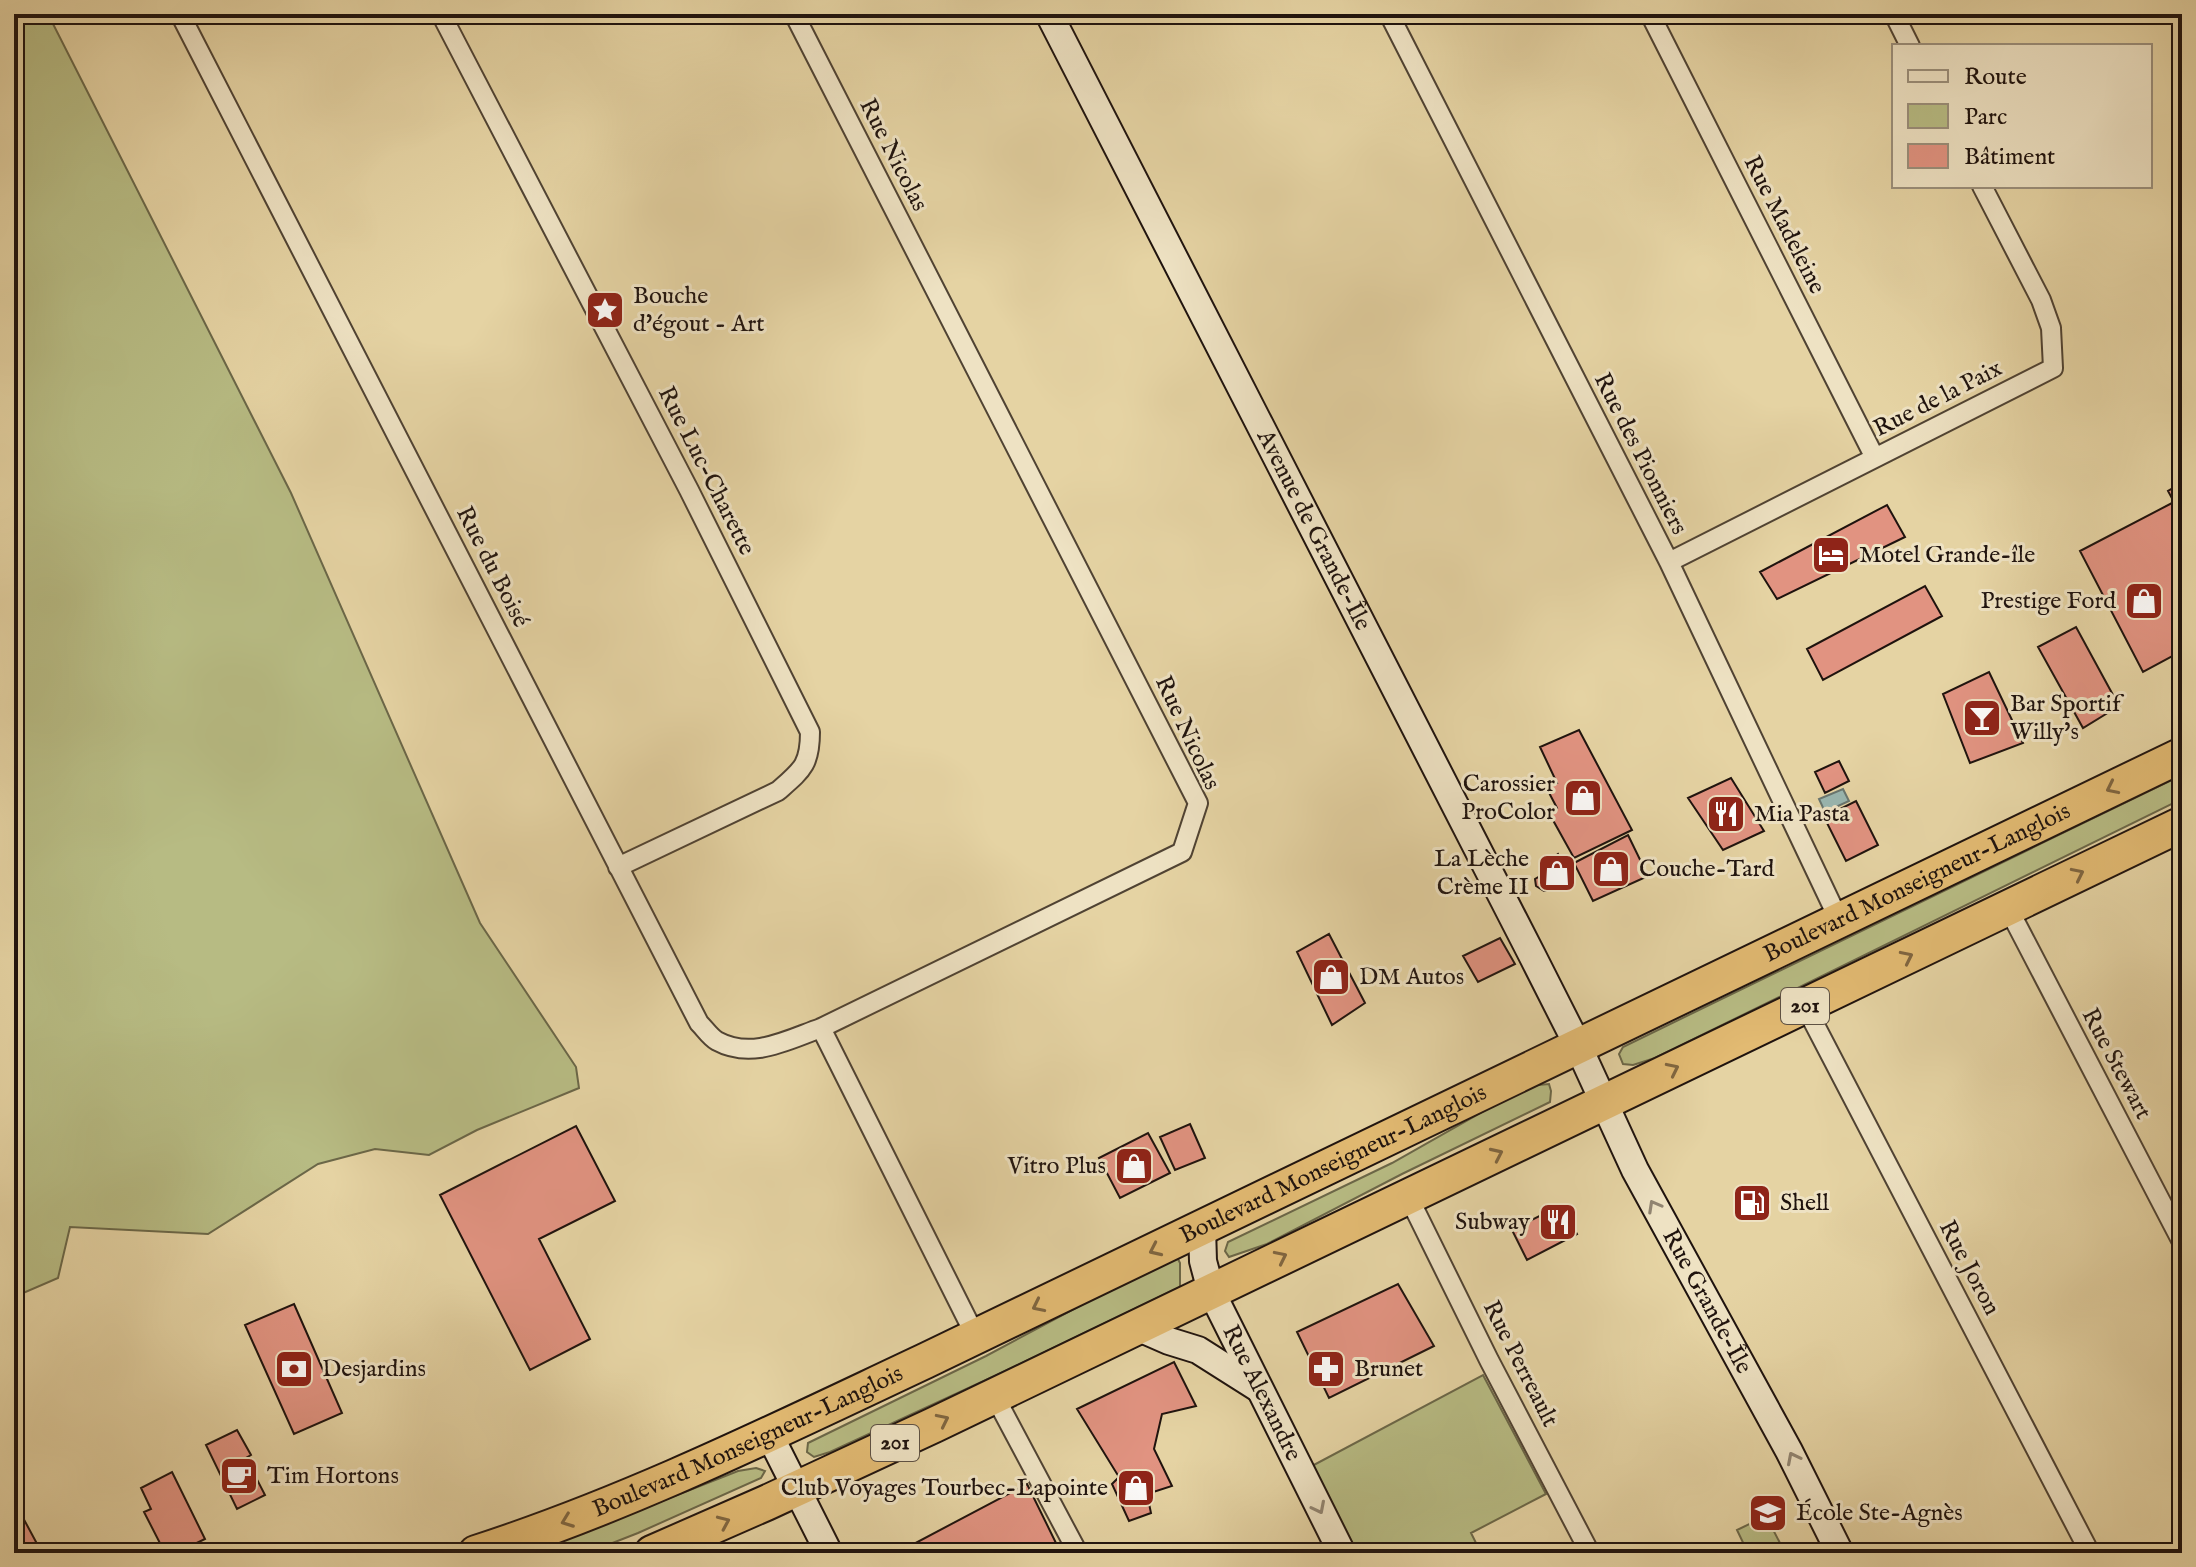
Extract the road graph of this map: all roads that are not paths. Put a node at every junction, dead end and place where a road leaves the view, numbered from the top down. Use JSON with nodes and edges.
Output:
{"nodes":[{"id":1,"x":180,"y":14,"type":"edge"},
{"id":2,"x":441,"y":14,"type":"edge"},
{"id":3,"x":794,"y":14,"type":"edge"},
{"id":4,"x":1049,"y":14,"type":"edge"},
{"id":5,"x":1389,"y":14,"type":"edge"},
{"id":6,"x":1650,"y":14,"type":"edge"},
{"id":7,"x":1894,"y":14,"type":"edge"},
{"id":8,"x":1909,"y":44,"type":"edge"},
{"id":9,"x":1983,"y":188,"type":"edge"},
{"id":10,"x":1875,"y":458,"type":"junction"},
{"id":11,"x":1669,"y":562,"type":"junction"},
{"id":12,"x":2182,"y":755,"type":"edge"},
{"id":13,"x":2182,"y":824,"type":"edge"},
{"id":14,"x":618,"y":867,"type":"junction"},
{"id":15,"x":2008,"y":908,"type":"junction"},
{"id":16,"x":1839,"y":920,"type":"junction"},
{"id":17,"x":1805,"y":1006,"type":"junction"},
{"id":18,"x":821,"y":1028,"type":"junction"},
{"id":19,"x":1578,"y":1046,"type":"junction"},
{"id":20,"x":1603,"y":1103,"type":"junction"},
{"id":21,"x":1408,"y":1196,"type":"junction"},
{"id":22,"x":1202,"y":1228,"type":"junction"},
{"id":23,"x":2182,"y":1242,"type":"edge"},
{"id":24,"x":1211,"y":1291,"type":"junction"},
{"id":25,"x":1137,"y":1327,"type":"junction"},
{"id":26,"x":976,"y":1337,"type":"junction"},
{"id":27,"x":1258,"y":1389,"type":"junction"},
{"id":28,"x":994,"y":1395,"type":"junction"},
{"id":29,"x":769,"y":1434,"type":"junction"},
{"id":30,"x":796,"y":1489,"type":"junction"},
{"id":31,"x":476,"y":1553,"type":"edge"},
{"id":32,"x":652,"y":1553,"type":"edge"},
{"id":33,"x":829,"y":1553,"type":"edge"},
{"id":34,"x":1078,"y":1553,"type":"edge"},
{"id":35,"x":1342,"y":1553,"type":"edge"},
{"id":36,"x":1590,"y":1553,"type":"edge"},
{"id":37,"x":1840,"y":1553,"type":"edge"},
{"id":38,"x":2090,"y":1553,"type":"edge"}],
"edges":[{"from":1,"to":14,"type":"street","name":"Rue du Boisé"},
{"from":2,"to":14,"type":"street","name":"Rue Luc-Charette"},
{"from":3,"to":18,"type":"street","name":"Rue Nicolas"},
{"from":4,"to":19,"type":"street","name":"Avenue de Grande-Île"},
{"from":5,"to":11,"type":"street","name":"Rue des Pionniers"},
{"from":6,"to":10,"type":"street","name":"Rue Madeleine"},
{"from":7,"to":8,"type":"street"},
{"from":9,"to":10,"type":"street","name":"Rue de la Paix"},
{"from":10,"to":11,"type":"street","name":"Rue de la Paix"},
{"from":11,"to":16,"type":"street","name":"Rue des Pionniers"},
{"from":12,"to":16,"type":"highway","name":"Boulevard Monseigneur-Langlois","number":"201","one_way":true},
{"from":15,"to":13,"type":"highway","number":"201","one_way":true},
{"from":14,"to":18,"type":"street","name":"Rue du Boisé"},
{"from":17,"to":15,"type":"highway","number":"201","one_way":true},
{"from":15,"to":23,"type":"street","name":"Rue Stewart"},
{"from":16,"to":19,"type":"highway","name":"Boulevard Monseigneur-Langlois","number":"201"},
{"from":20,"to":17,"type":"highway","number":"201","one_way":true},
{"from":17,"to":38,"type":"street","name":"Rue Joron"},
{"from":18,"to":26,"type":"street"},
{"from":19,"to":20,"type":"street","name":"Rue Grande-Île"},
{"from":19,"to":22,"type":"highway","name":"Boulevard Monseigneur-Langlois","number":"201"},
{"from":21,"to":20,"type":"highway","number":"201","one_way":true},
{"from":37,"to":20,"type":"street","name":"Rue Grande-Île","one_way":true},
{"from":24,"to":21,"type":"highway","number":"201","one_way":true},
{"from":21,"to":36,"type":"street","name":"Rue Perreault"},
{"from":22,"to":24,"type":"street","name":"Rue Alexandre"},
{"from":22,"to":26,"type":"highway","name":"Boulevard Monseigneur-Langlois","number":"201","one_way":true},
{"from":24,"to":25,"type":"highway","number":"201"},
{"from":24,"to":27,"type":"street","name":"Rue Alexandre"},
{"from":25,"to":27,"type":"street"},
{"from":25,"to":28,"type":"highway","number":"201"},
{"from":26,"to":29,"type":"highway","name":"Boulevard Monseigneur-Langlois","number":"201"},
{"from":27,"to":35,"type":"street","name":"Rue Alexandre","one_way":true},
{"from":30,"to":28,"type":"highway","number":"201","one_way":true},
{"from":28,"to":34,"type":"street"},
{"from":29,"to":30,"type":"street"},
{"from":29,"to":31,"type":"highway","name":"Boulevard Monseigneur-Langlois","number":"201","one_way":true},
{"from":32,"to":30,"type":"highway","number":"201","one_way":true},
{"from":30,"to":33,"type":"street"}]}
